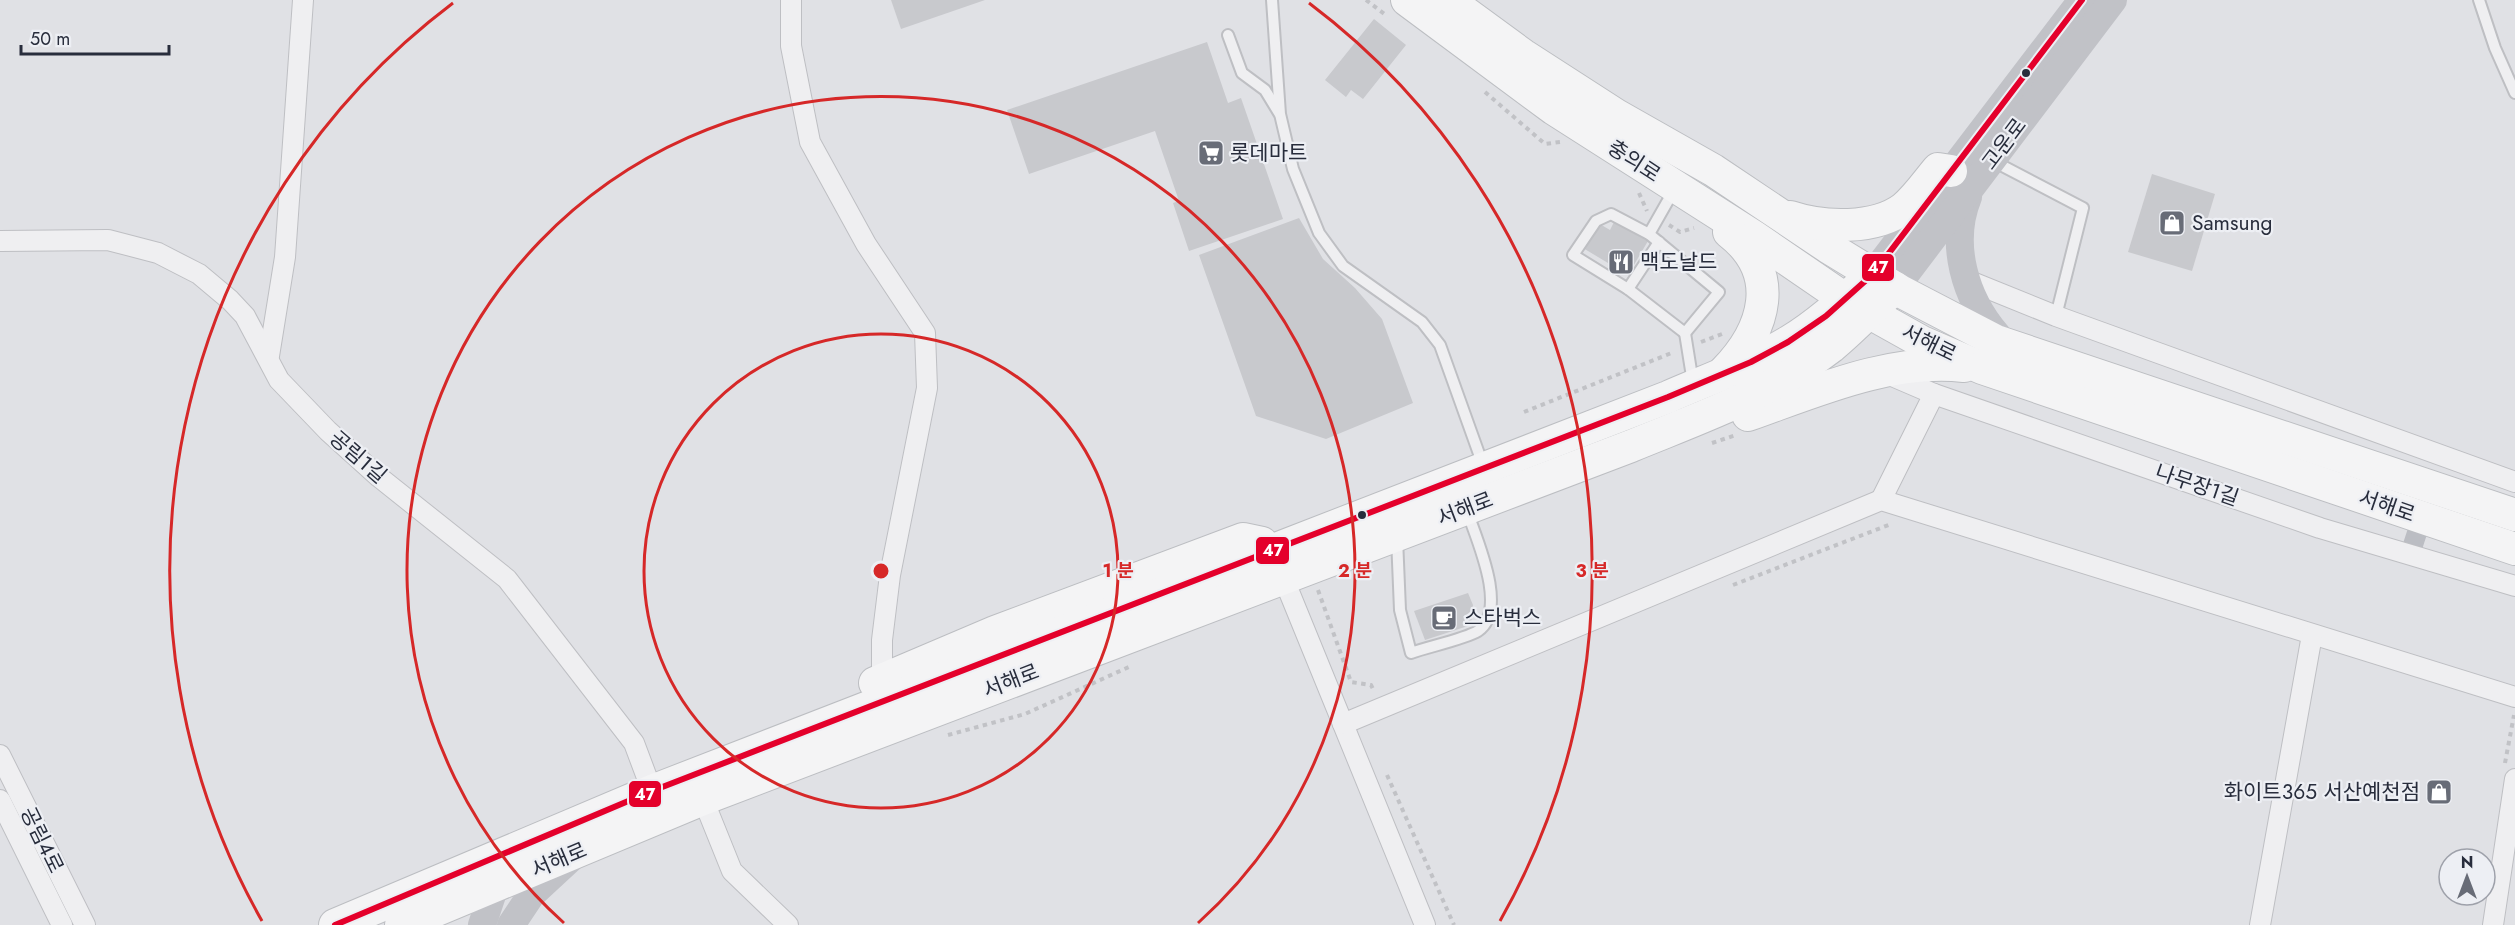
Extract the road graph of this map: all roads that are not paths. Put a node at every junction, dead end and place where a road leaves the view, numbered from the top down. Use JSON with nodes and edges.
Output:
{"nodes":[{"id":1,"x":303,"y":0,"type":"edge"},
{"id":2,"x":791,"y":0,"type":"edge"},
{"id":3,"x":1272,"y":0,"type":"edge"},
{"id":4,"x":1407,"y":0,"type":"edge"},
{"id":5,"x":1448,"y":0,"type":"edge"},
{"id":6,"x":2082,"y":0,"type":"edge"},
{"id":7,"x":2113,"y":0,"type":"edge"},
{"id":8,"x":2479,"y":0,"type":"edge"},
{"id":9,"x":1227,"y":35,"type":"dead end"},
{"id":10,"x":2515,"y":93,"type":"edge"},
{"id":11,"x":1280,"y":114,"type":"junction"},
{"id":12,"x":1991,"y":160,"type":"junction"},
{"id":13,"x":1713,"y":170,"type":"junction"},
{"id":14,"x":1962,"y":178,"type":"junction"},
{"id":15,"x":1686,"y":195,"type":"junction"},
{"id":16,"x":1770,"y":209,"type":"junction"},
{"id":17,"x":1649,"y":234,"type":"junction"},
{"id":18,"x":0,"y":241,"type":"edge"},
{"id":19,"x":1659,"y":242,"type":"junction"},
{"id":20,"x":1966,"y":280,"type":"junction"},
{"id":21,"x":1884,"y":281,"type":"junction"},
{"id":22,"x":1628,"y":290,"type":"junction"},
{"id":23,"x":1857,"y":305,"type":"junction"},
{"id":24,"x":2056,"y":316,"type":"junction"},
{"id":25,"x":1685,"y":333,"type":"junction"},
{"id":26,"x":1989,"y":355,"type":"junction"},
{"id":27,"x":269,"y":356,"type":"junction"},
{"id":28,"x":1882,"y":372,"type":"junction"},
{"id":29,"x":1724,"y":373,"type":"junction"},
{"id":30,"x":1694,"y":386,"type":"junction"},
{"id":31,"x":1934,"y":394,"type":"junction"},
{"id":32,"x":1733,"y":404,"type":"junction"},
{"id":33,"x":1631,"y":446,"type":"junction"},
{"id":34,"x":2442,"y":455,"type":"junction"},
{"id":35,"x":1484,"y":469,"type":"junction"},
{"id":36,"x":2515,"y":482,"type":"edge"},
{"id":37,"x":2433,"y":483,"type":"dead end"},
{"id":38,"x":1881,"y":500,"type":"junction"},
{"id":39,"x":1466,"y":508,"type":"junction"},
{"id":40,"x":2515,"y":515,"type":"edge"},
{"id":41,"x":1397,"y":534,"type":"junction"},
{"id":42,"x":2515,"y":549,"type":"edge"},
{"id":43,"x":1282,"y":574,"type":"junction"},
{"id":44,"x":2515,"y":586,"type":"edge"},
{"id":45,"x":2312,"y":635,"type":"junction"},
{"id":46,"x":882,"y":680,"type":"junction"},
{"id":47,"x":2515,"y":697,"type":"edge"},
{"id":48,"x":1343,"y":724,"type":"junction"},
{"id":49,"x":0,"y":755,"type":"edge"},
{"id":50,"x":2515,"y":779,"type":"edge"},
{"id":51,"x":652,"y":791,"type":"junction"},
{"id":52,"x":704,"y":799,"type":"junction"},
{"id":53,"x":0,"y":800,"type":"edge"},
{"id":54,"x":506,"y":851,"type":"junction"},
{"id":55,"x":578,"y":852,"type":"junction"},
{"id":56,"x":496,"y":886,"type":"junction"},
{"id":57,"x":62,"y":925,"type":"edge"},
{"id":58,"x":84,"y":925,"type":"edge"},
{"id":59,"x":335,"y":925,"type":"edge"},
{"id":60,"x":401,"y":925,"type":"edge"},
{"id":61,"x":482,"y":925,"type":"edge"},
{"id":62,"x":511,"y":925,"type":"edge"},
{"id":63,"x":788,"y":925,"type":"edge"},
{"id":64,"x":1425,"y":925,"type":"edge"},
{"id":65,"x":2260,"y":925,"type":"edge"},
{"id":66,"x":2493,"y":925,"type":"edge"}],
"edges":[{"from":1,"to":27,"type":"street"},
{"from":2,"to":46,"type":"street"},
{"from":3,"to":11,"type":"lane"},
{"from":4,"to":15,"type":"main road","name":"충의로"},
{"from":5,"to":13,"type":"main road","name":"충의로"},
{"from":6,"to":14,"type":"main road","name":"고운로"},
{"from":7,"to":12,"type":"main road","name":"고운로"},
{"from":8,"to":10,"type":"lane"},
{"from":9,"to":11,"type":"lane"},
{"from":11,"to":35,"type":"lane"},
{"from":12,"to":14,"type":"main road","name":"고운로"},
{"from":12,"to":24,"type":"lane"},
{"from":13,"to":15,"type":"main road"},
{"from":13,"to":16,"type":"main road","name":"충의로"},
{"from":14,"to":16,"type":"main road"},
{"from":14,"to":20,"type":"main road"},
{"from":14,"to":21,"type":"main road","name":"고운로"},
{"from":15,"to":17,"type":"lane"},
{"from":15,"to":23,"type":"main road","name":"충의로"},
{"from":15,"to":29,"type":"main road"},
{"from":16,"to":21,"type":"main road","name":"충의로"},
{"from":17,"to":19,"type":"lane"},
{"from":17,"to":22,"type":"lane"},
{"from":18,"to":27,"type":"street","name":"공림1길"},
{"from":19,"to":22,"type":"lane"},
{"from":19,"to":25,"type":"lane"},
{"from":20,"to":24,"type":"street"},
{"from":20,"to":26,"type":"main road"},
{"from":21,"to":23,"type":"main road"},
{"from":21,"to":26,"type":"main road","name":"서해로"},
{"from":22,"to":25,"type":"lane"},
{"from":23,"to":26,"type":"main road","name":"서해로"},
{"from":23,"to":29,"type":"main road","name":"서해로"},
{"from":23,"to":32,"type":"main road","name":"서해로"},
{"from":24,"to":34,"type":"street"},
{"from":25,"to":30,"type":"lane"},
{"from":26,"to":28,"type":"main road"},
{"from":26,"to":40,"type":"main road","name":"서해로"},
{"from":26,"to":42,"type":"main road","name":"서해로"},
{"from":27,"to":51,"type":"street","name":"공림1길"},
{"from":28,"to":31,"type":"street","name":"나무장1길"},
{"from":28,"to":33,"type":"main road"},
{"from":29,"to":30,"type":"main road","name":"서해로"},
{"from":29,"to":32,"type":"main road"},
{"from":30,"to":35,"type":"main road","name":"서해로"},
{"from":31,"to":38,"type":"street"},
{"from":31,"to":44,"type":"street","name":"나무장1길"},
{"from":32,"to":33,"type":"main road","name":"서해로"},
{"from":33,"to":39,"type":"main road","name":"서해로"},
{"from":34,"to":36,"type":"street"},
{"from":34,"to":37,"type":"street"},
{"from":35,"to":43,"type":"main road","name":"서해로"},
{"from":38,"to":45,"type":"street"},
{"from":38,"to":48,"type":"street"},
{"from":39,"to":41,"type":"main road","name":"서해로"},
{"from":39,"to":41,"type":"lane"},
{"from":41,"to":43,"type":"main road","name":"서해로"},
{"from":43,"to":46,"type":"main road"},
{"from":43,"to":48,"type":"street"},
{"from":43,"to":51,"type":"main road","name":"서해로"},
{"from":43,"to":52,"type":"main road","name":"서해로"},
{"from":45,"to":47,"type":"street"},
{"from":45,"to":65,"type":"street"},
{"from":46,"to":51,"type":"main road"},
{"from":48,"to":64,"type":"street"},
{"from":49,"to":58,"type":"street","name":"공림4로"},
{"from":50,"to":66,"type":"street"},
{"from":51,"to":54,"type":"main road","name":"서해로"},
{"from":52,"to":55,"type":"main road","name":"서해로"},
{"from":52,"to":63,"type":"street"},
{"from":53,"to":57,"type":"street","name":"공림4로"},
{"from":54,"to":56,"type":"main road"},
{"from":54,"to":59,"type":"main road","name":"서해로"},
{"from":55,"to":56,"type":"main road","name":"서해로"},
{"from":55,"to":62,"type":"main road"},
{"from":56,"to":60,"type":"main road","name":"서해로"},
{"from":56,"to":61,"type":"main road"}]}
